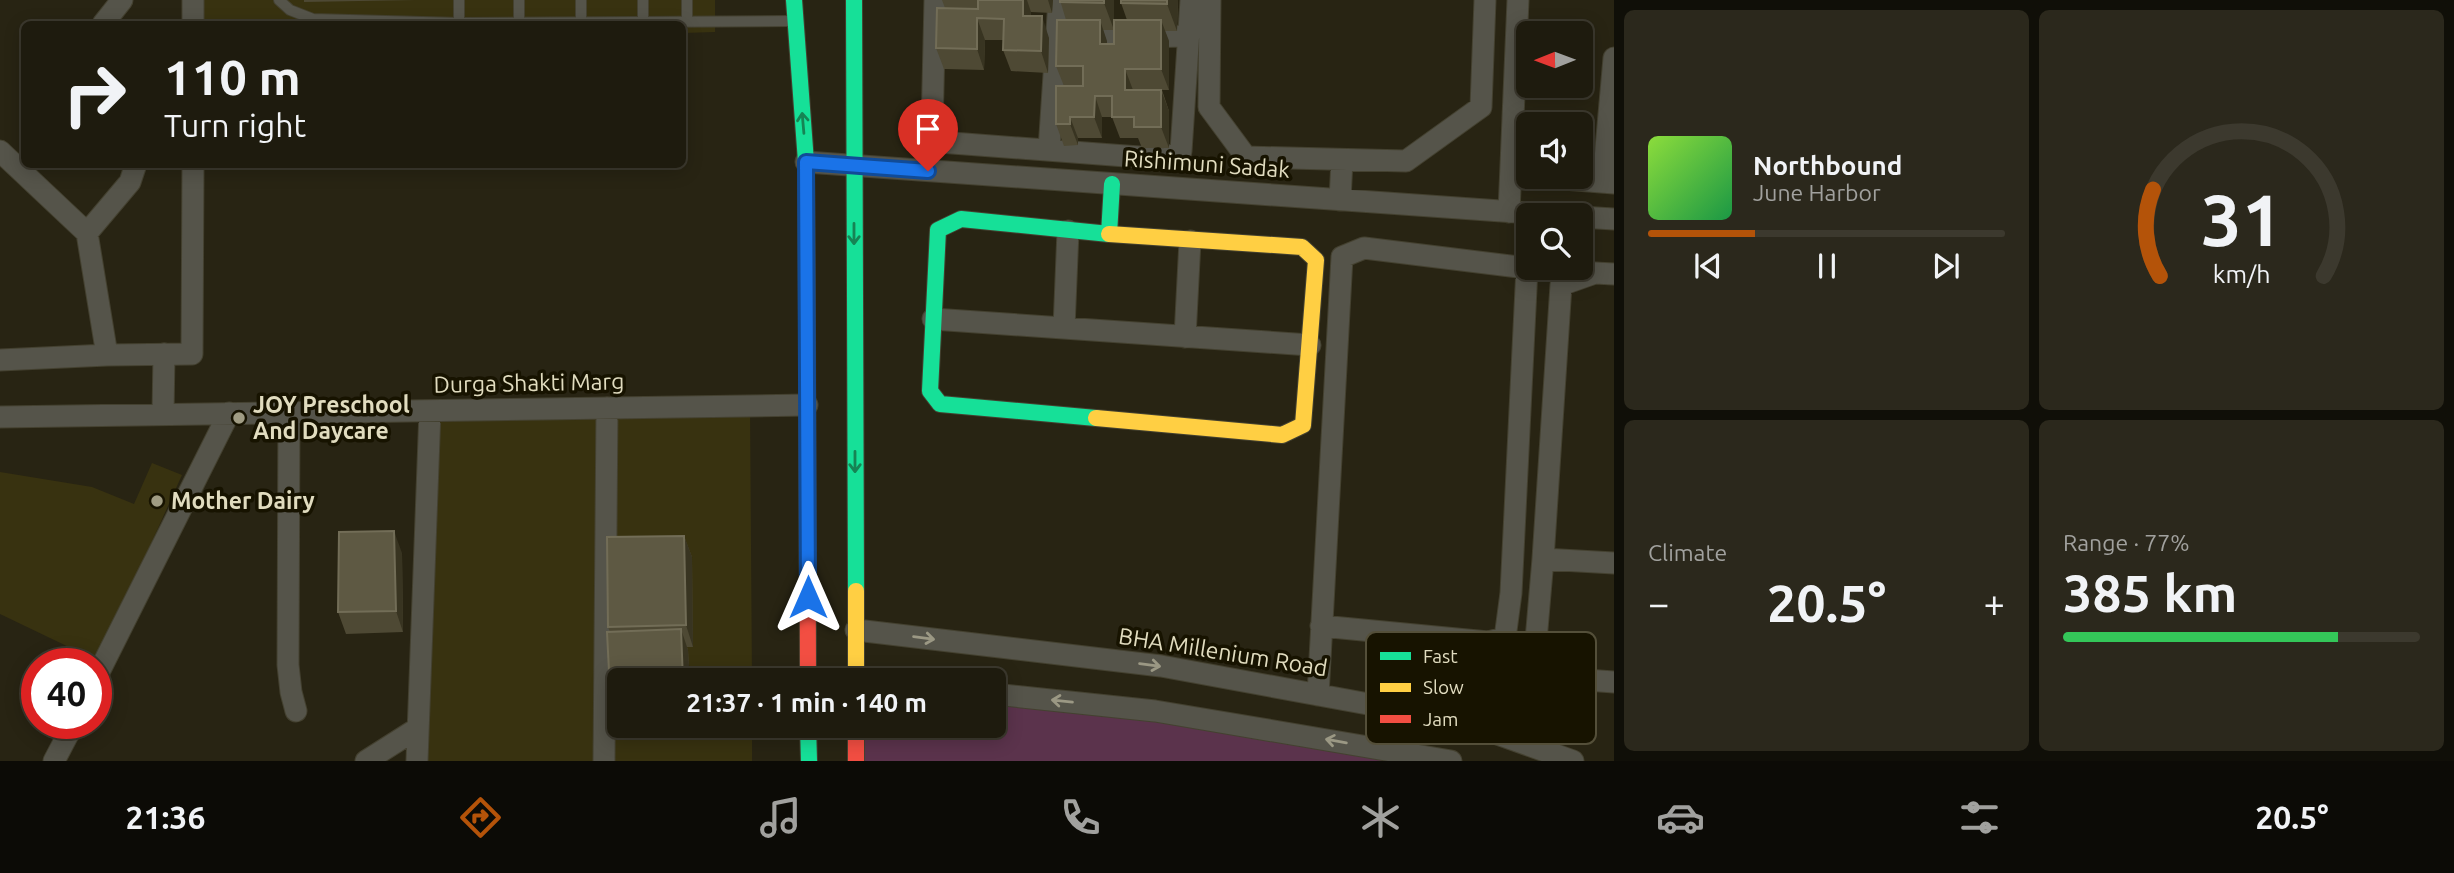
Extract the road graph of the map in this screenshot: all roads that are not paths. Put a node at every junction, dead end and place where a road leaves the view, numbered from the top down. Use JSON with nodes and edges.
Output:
{"nodes":[{"id":1,"x":122,"y":0,"type":"edge"},
{"id":2,"x":193,"y":0,"type":"edge"},
{"id":3,"x":279,"y":0,"type":"edge"},
{"id":4,"x":459,"y":0,"type":"edge"},
{"id":5,"x":519,"y":0,"type":"edge"},
{"id":6,"x":581,"y":0,"type":"edge"},
{"id":7,"x":643,"y":0,"type":"edge"},
{"id":8,"x":687,"y":0,"type":"edge"},
{"id":9,"x":794,"y":0,"type":"edge"},
{"id":10,"x":854,"y":0,"type":"edge"},
{"id":11,"x":935,"y":0,"type":"edge"},
{"id":12,"x":1059,"y":0,"type":"edge"},
{"id":13,"x":1191,"y":0,"type":"edge"},
{"id":14,"x":1210,"y":0,"type":"edge"},
{"id":15,"x":1485,"y":0,"type":"edge"},
{"id":16,"x":1518,"y":0,"type":"edge"},
{"id":17,"x":105,"y":21,"type":"edge"},
{"id":18,"x":193,"y":21,"type":"edge"},
{"id":19,"x":386,"y":21,"type":"edge"},
{"id":20,"x":459,"y":21,"type":"edge"},
{"id":21,"x":519,"y":21,"type":"edge"},
{"id":22,"x":581,"y":21,"type":"joint"},
{"id":23,"x":643,"y":21,"type":"junction"},
{"id":24,"x":687,"y":21,"type":"junction"},
{"id":25,"x":794,"y":21,"type":"junction"},
{"id":26,"x":1189,"y":36,"type":"junction"},
{"id":27,"x":1056,"y":38,"type":"junction"},
{"id":28,"x":1614,"y":58,"type":"edge"},
{"id":29,"x":1611,"y":109,"type":"edge"},
{"id":30,"x":1519,"y":112,"type":"edge"},
{"id":31,"x":1049,"y":150,"type":"junction"},
{"id":32,"x":0,"y":151,"type":"edge"},
{"id":33,"x":1300,"y":159,"type":"junction"},
{"id":34,"x":1342,"y":160,"type":"junction"},
{"id":35,"x":806,"y":162,"type":"junction"},
{"id":36,"x":854,"y":166,"type":"junction"},
{"id":37,"x":135,"y":168,"type":"edge"},
{"id":38,"x":193,"y":168,"type":"edge"},
{"id":39,"x":1608,"y":182,"type":"edge"},
{"id":40,"x":1112,"y":184,"type":"junction"},
{"id":41,"x":1516,"y":188,"type":"edge"},
{"id":42,"x":1299,"y":197,"type":"junction"},
{"id":43,"x":1340,"y":200,"type":"junction"},
{"id":44,"x":1509,"y":212,"type":"junction"},
{"id":45,"x":1516,"y":213,"type":"edge"},
{"id":46,"x":1593,"y":218,"type":"edge"},
{"id":47,"x":1614,"y":219,"type":"edge"},
{"id":48,"x":1068,"y":231,"type":"junction"},
{"id":49,"x":87,"y":233,"type":"junction"},
{"id":50,"x":1109,"y":234,"type":"junction"},
{"id":51,"x":1190,"y":241,"type":"junction"},
{"id":52,"x":1516,"y":265,"type":"edge"},
{"id":53,"x":1593,"y":273,"type":"edge"},
{"id":54,"x":1614,"y":274,"type":"edge"},
{"id":55,"x":1527,"y":280,"type":"edge"},
{"id":56,"x":1562,"y":280,"type":"edge"},
{"id":57,"x":933,"y":319,"type":"junction"},
{"id":58,"x":1064,"y":328,"type":"junction"},
{"id":59,"x":1185,"y":337,"type":"junction"},
{"id":60,"x":1310,"y":345,"type":"junction"},
{"id":61,"x":107,"y":355,"type":"junction"},
{"id":62,"x":164,"y":355,"type":"junction"},
{"id":63,"x":0,"y":360,"type":"edge"},
{"id":64,"x":807,"y":405,"type":"junction"},
{"id":65,"x":607,"y":408,"type":"junction"},
{"id":66,"x":430,"y":411,"type":"junction"},
{"id":67,"x":229,"y":413,"type":"junction"},
{"id":68,"x":289,"y":413,"type":"junction"},
{"id":69,"x":163,"y":414,"type":"junction"},
{"id":70,"x":0,"y":417,"type":"edge"},
{"id":71,"x":1543,"y":559,"type":"junction"},
{"id":72,"x":1614,"y":562,"type":"edge"},
{"id":73,"x":1321,"y":626,"type":"junction"},
{"id":74,"x":856,"y":630,"type":"junction"},
{"id":75,"x":1384,"y":632,"type":"edge"},
{"id":76,"x":1506,"y":632,"type":"edge"},
{"id":77,"x":1536,"y":632,"type":"edge"},
{"id":78,"x":111,"y":648,"type":"edge"},
{"id":79,"x":808,"y":668,"type":"edge"},
{"id":80,"x":859,"y":668,"type":"edge"},
{"id":81,"x":1596,"y":681,"type":"edge"},
{"id":82,"x":1614,"y":682,"type":"edge"},
{"id":83,"x":1006,"y":695,"type":"edge"},
{"id":84,"x":1318,"y":695,"type":"junction"},
{"id":85,"x":1366,"y":704,"type":"edge"},
{"id":86,"x":296,"y":711,"type":"dead end"},
{"id":87,"x":418,"y":728,"type":"junction"},
{"id":88,"x":808,"y":738,"type":"edge"},
{"id":89,"x":856,"y":738,"type":"edge"},
{"id":90,"x":66,"y":739,"type":"edge"},
{"id":91,"x":1527,"y":744,"type":"edge"},
{"id":92,"x":54,"y":761,"type":"edge"},
{"id":93,"x":366,"y":761,"type":"edge"},
{"id":94,"x":417,"y":761,"type":"edge"},
{"id":95,"x":604,"y":761,"type":"edge"},
{"id":96,"x":809,"y":761,"type":"edge"},
{"id":97,"x":856,"y":761,"type":"edge"},
{"id":98,"x":1451,"y":761,"type":"edge"},
{"id":99,"x":1573,"y":761,"type":"edge"}],
"edges":[{"from":1,"to":17,"type":"street"},
{"from":2,"to":18,"type":"street"},
{"from":3,"to":19,"type":"lane"},
{"from":4,"to":20,"type":"lane"},
{"from":5,"to":21,"type":"lane"},
{"from":6,"to":22,"type":"lane"},
{"from":7,"to":23,"type":"lane"},
{"from":8,"to":24,"type":"lane"},
{"from":9,"to":25,"type":"street"},
{"from":10,"to":36,"type":"street"},
{"from":11,"to":31,"type":"street"},
{"from":12,"to":27,"type":"street"},
{"from":13,"to":26,"type":"street"},
{"from":14,"to":33,"type":"street"},
{"from":15,"to":34,"type":"street"},
{"from":16,"to":30,"type":"street"},
{"from":22,"to":23,"type":"lane"},
{"from":23,"to":24,"type":"lane"},
{"from":24,"to":25,"type":"lane"},
{"from":35,"to":25,"type":"street","one_way":true},
{"from":26,"to":27,"type":"street"},
{"from":26,"to":31,"type":"street"},
{"from":27,"to":31,"type":"street"},
{"from":28,"to":29,"type":"street"},
{"from":29,"to":39,"type":"street"},
{"from":32,"to":49,"type":"street"},
{"from":33,"to":34,"type":"street"},
{"from":33,"to":42,"type":"street"},
{"from":34,"to":43,"type":"street"},
{"from":35,"to":36,"type":"street","name":"Rishimuni Sadak"},
{"from":35,"to":64,"type":"street"},
{"from":36,"to":40,"type":"street","name":"Rishimuni Sadak"},
{"from":36,"to":74,"type":"street","one_way":true},
{"from":37,"to":49,"type":"street"},
{"from":38,"to":62,"type":"street"},
{"from":40,"to":42,"type":"street","name":"Rishimuni Sadak"},
{"from":40,"to":50,"type":"street"},
{"from":41,"to":44,"type":"street"},
{"from":42,"to":43,"type":"street","name":"Rishimuni Sadak"},
{"from":43,"to":44,"type":"street","name":"Rishimuni Sadak"},
{"from":44,"to":45,"type":"street","name":"Rishimuni Sadak"},
{"from":46,"to":47,"type":"street"},
{"from":48,"to":50,"type":"street"},
{"from":48,"to":57,"type":"street"},
{"from":48,"to":58,"type":"street"},
{"from":49,"to":61,"type":"street"},
{"from":50,"to":51,"type":"street"},
{"from":51,"to":59,"type":"street"},
{"from":51,"to":60,"type":"street"},
{"from":52,"to":73,"type":"street"},
{"from":53,"to":54,"type":"street"},
{"from":55,"to":76,"type":"street"},
{"from":56,"to":71,"type":"street"},
{"from":57,"to":58,"type":"street"},
{"from":57,"to":60,"type":"street"},
{"from":58,"to":59,"type":"street"},
{"from":59,"to":60,"type":"street"},
{"from":61,"to":62,"type":"street"},
{"from":61,"to":63,"type":"street"},
{"from":62,"to":69,"type":"street"},
{"from":64,"to":65,"type":"street","name":"Durga Shakti Marg"},
{"from":64,"to":79,"type":"street"},
{"from":65,"to":66,"type":"street","name":"Durga Shakti Marg"},
{"from":65,"to":95,"type":"street"},
{"from":66,"to":68,"type":"street","name":"Durga Shakti Marg"},
{"from":66,"to":87,"type":"street"},
{"from":67,"to":68,"type":"street","name":"Durga Shakti Marg"},
{"from":67,"to":69,"type":"street","name":"Durga Shakti Marg"},
{"from":67,"to":78,"type":"street"},
{"from":68,"to":86,"type":"street"},
{"from":69,"to":70,"type":"street","name":"Durga Shakti Marg"},
{"from":71,"to":72,"type":"street"},
{"from":71,"to":77,"type":"street"},
{"from":73,"to":75,"type":"street"},
{"from":73,"to":84,"type":"street"},
{"from":74,"to":80,"type":"street"},
{"from":74,"to":84,"type":"street","name":"BHA Millenium Road","one_way":true},
{"from":81,"to":82,"type":"street"},
{"from":98,"to":83,"type":"street","one_way":true},
{"from":84,"to":85,"type":"street","name":"BHA Millenium Road"},
{"from":87,"to":93,"type":"street"},
{"from":87,"to":94,"type":"street"},
{"from":88,"to":96,"type":"street"},
{"from":89,"to":97,"type":"street"},
{"from":90,"to":92,"type":"street"},
{"from":91,"to":99,"type":"street","name":"BHA Millenium Road"}]}
